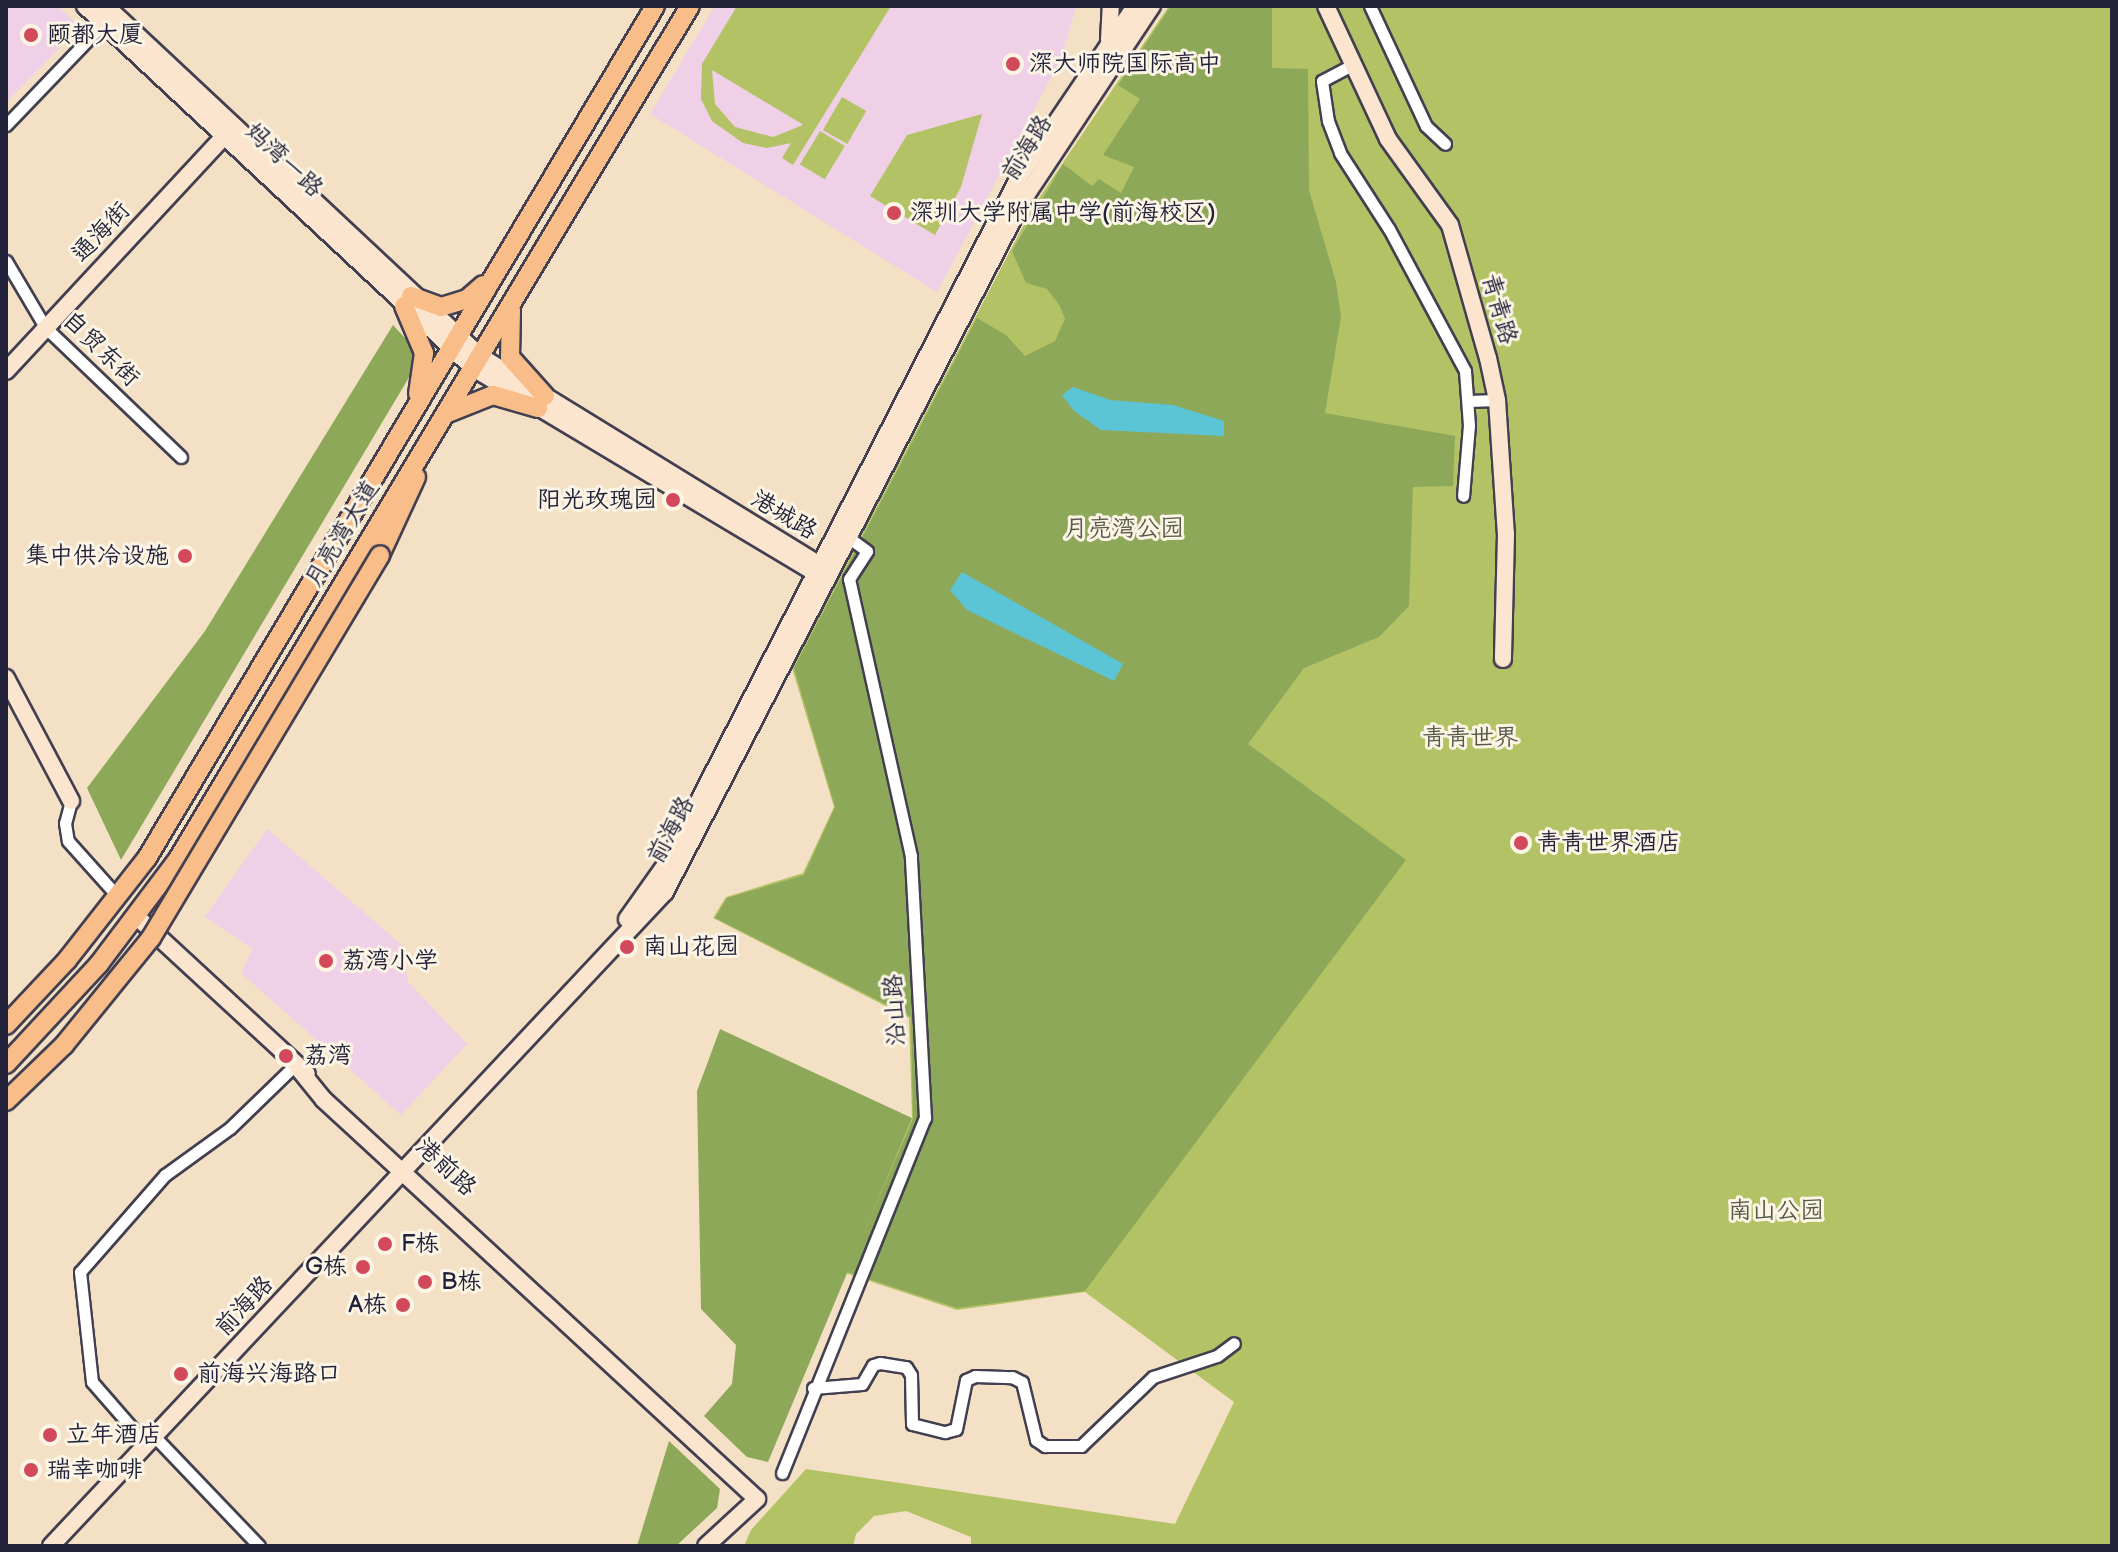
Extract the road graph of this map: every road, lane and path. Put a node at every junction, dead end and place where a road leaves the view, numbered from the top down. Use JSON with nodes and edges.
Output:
{"nodes":[{"id":1,"x":85,"y":6,"type":"edge"},
{"id":2,"x":106,"y":6,"type":"edge"},
{"id":3,"x":655,"y":6,"type":"edge"},
{"id":4,"x":690,"y":6,"type":"edge"},
{"id":5,"x":1111,"y":6,"type":"edge"},
{"id":6,"x":1326,"y":6,"type":"edge"},
{"id":7,"x":1370,"y":6,"type":"edge"},
{"id":8,"x":1140,"y":8,"type":"edge"},
{"id":9,"x":103,"y":24,"type":"junction"},
{"id":10,"x":1106,"y":47,"type":"junction"},
{"id":11,"x":1352,"y":65,"type":"junction"},
{"id":12,"x":6,"y":125,"type":"edge"},
{"id":13,"x":228,"y":132,"type":"junction"},
{"id":14,"x":1445,"y":144,"type":"dead end"},
{"id":15,"x":6,"y":261,"type":"edge"},
{"id":16,"x":497,"y":272,"type":"junction"},
{"id":17,"x":519,"y":291,"type":"junction"},
{"id":18,"x":407,"y":301,"type":"junction"},
{"id":19,"x":45,"y":327,"type":"junction"},
{"id":20,"x":454,"y":344,"type":"junction"},
{"id":21,"x":476,"y":362,"type":"junction"},
{"id":22,"x":6,"y":371,"type":"edge"},
{"id":23,"x":1497,"y":400,"type":"junction"},
{"id":24,"x":1468,"y":401,"type":"junction"},
{"id":25,"x":542,"y":402,"type":"junction"},
{"id":26,"x":411,"y":416,"type":"junction"},
{"id":27,"x":435,"y":425,"type":"junction"},
{"id":28,"x":181,"y":457,"type":"dead end"},
{"id":29,"x":1463,"y":496,"type":"dead end"},
{"id":30,"x":849,"y":538,"type":"junction"},
{"id":31,"x":821,"y":573,"type":"junction"},
{"id":32,"x":1503,"y":659,"type":"dead end"},
{"id":33,"x":6,"y":678,"type":"edge"},
{"id":34,"x":71,"y":801,"type":"joint"},
{"id":35,"x":118,"y":897,"type":"junction"},
{"id":36,"x":137,"y":917,"type":"junction"},
{"id":37,"x":6,"y":1025,"type":"edge"},
{"id":38,"x":6,"y":1064,"type":"edge"},
{"id":39,"x":297,"y":1066,"type":"junction"},
{"id":40,"x":6,"y":1101,"type":"edge"},
{"id":41,"x":402,"y":1165,"type":"junction"},
{"id":42,"x":1234,"y":1343,"type":"dead end"},
{"id":43,"x":813,"y":1388,"type":"junction"},
{"id":44,"x":147,"y":1436,"type":"junction"},
{"id":45,"x":782,"y":1473,"type":"dead end"},
{"id":46,"x":37,"y":1546,"type":"edge"},
{"id":47,"x":51,"y":1546,"type":"edge"},
{"id":48,"x":259,"y":1546,"type":"edge"},
{"id":49,"x":706,"y":1546,"type":"edge"}],
"edges":[{"from":1,"to":9,"type":"street","name":"妈湾一路"},
{"from":2,"to":13,"type":"street","name":"妈湾一路"},
{"from":3,"to":16,"type":"main road","name":"月亮湾大道"},
{"from":4,"to":17,"type":"main road","name":"月亮湾大道"},
{"from":5,"to":10,"type":"street"},
{"from":6,"to":11,"type":"street","name":"青青路"},
{"from":7,"to":14,"type":"street"},
{"from":8,"to":10,"type":"street","name":"前海路"},
{"from":8,"to":30,"type":"street","name":"前海路"},
{"from":9,"to":12,"type":"street"},
{"from":9,"to":13,"type":"street","name":"妈湾一路"},
{"from":10,"to":31,"type":"street","name":"前海路"},
{"from":11,"to":23,"type":"street","name":"青青路"},
{"from":11,"to":24,"type":"street"},
{"from":13,"to":18,"type":"street","name":"妈湾一路"},
{"from":13,"to":19,"type":"street","name":"通海街"},
{"from":15,"to":19,"type":"street","name":"自贸东街"},
{"from":16,"to":18,"type":"main road"},
{"from":16,"to":20,"type":"main road","name":"月亮湾大道"},
{"from":17,"to":21,"type":"main road","name":"月亮湾大道"},
{"from":17,"to":25,"type":"main road"},
{"from":18,"to":20,"type":"street","name":"妈湾一路"},
{"from":18,"to":26,"type":"main road"},
{"from":19,"to":22,"type":"street","name":"通海街"},
{"from":19,"to":28,"type":"street","name":"自贸东街"},
{"from":20,"to":21,"type":"street","name":"港城路"},
{"from":20,"to":26,"type":"main road","name":"月亮湾大道"},
{"from":21,"to":25,"type":"street","name":"港城路"},
{"from":21,"to":27,"type":"main road","name":"月亮湾大道"},
{"from":23,"to":24,"type":"street"},
{"from":23,"to":32,"type":"street","name":"青青路"},
{"from":24,"to":29,"type":"street"},
{"from":25,"to":27,"type":"main road"},
{"from":25,"to":31,"type":"street","name":"港城路"},
{"from":26,"to":35,"type":"main road","name":"月亮湾大道"},
{"from":27,"to":36,"type":"main road","name":"月亮湾大道"},
{"from":27,"to":40,"type":"main road","bridge":true},
{"from":30,"to":31,"type":"street","name":"前海路"},
{"from":30,"to":43,"type":"street","name":"沿山路"},
{"from":31,"to":41,"type":"street","name":"前海路"},
{"from":33,"to":34,"type":"street"},
{"from":34,"to":35,"type":"street"},
{"from":35,"to":37,"type":"main road","name":"月亮湾大道"},
{"from":36,"to":38,"type":"main road","name":"月亮湾大道"},
{"from":36,"to":39,"type":"street","name":"港前路"},
{"from":39,"to":41,"type":"street","name":"港前路"},
{"from":39,"to":44,"type":"street"},
{"from":41,"to":44,"type":"street","name":"前海路"},
{"from":41,"to":49,"type":"street","name":"港前路"},
{"from":42,"to":43,"type":"street"},
{"from":43,"to":45,"type":"street","name":"沿山路"},
{"from":44,"to":46,"type":"street","name":"前海路"},
{"from":44,"to":47,"type":"street","name":"前海路"},
{"from":44,"to":48,"type":"street"}]}
